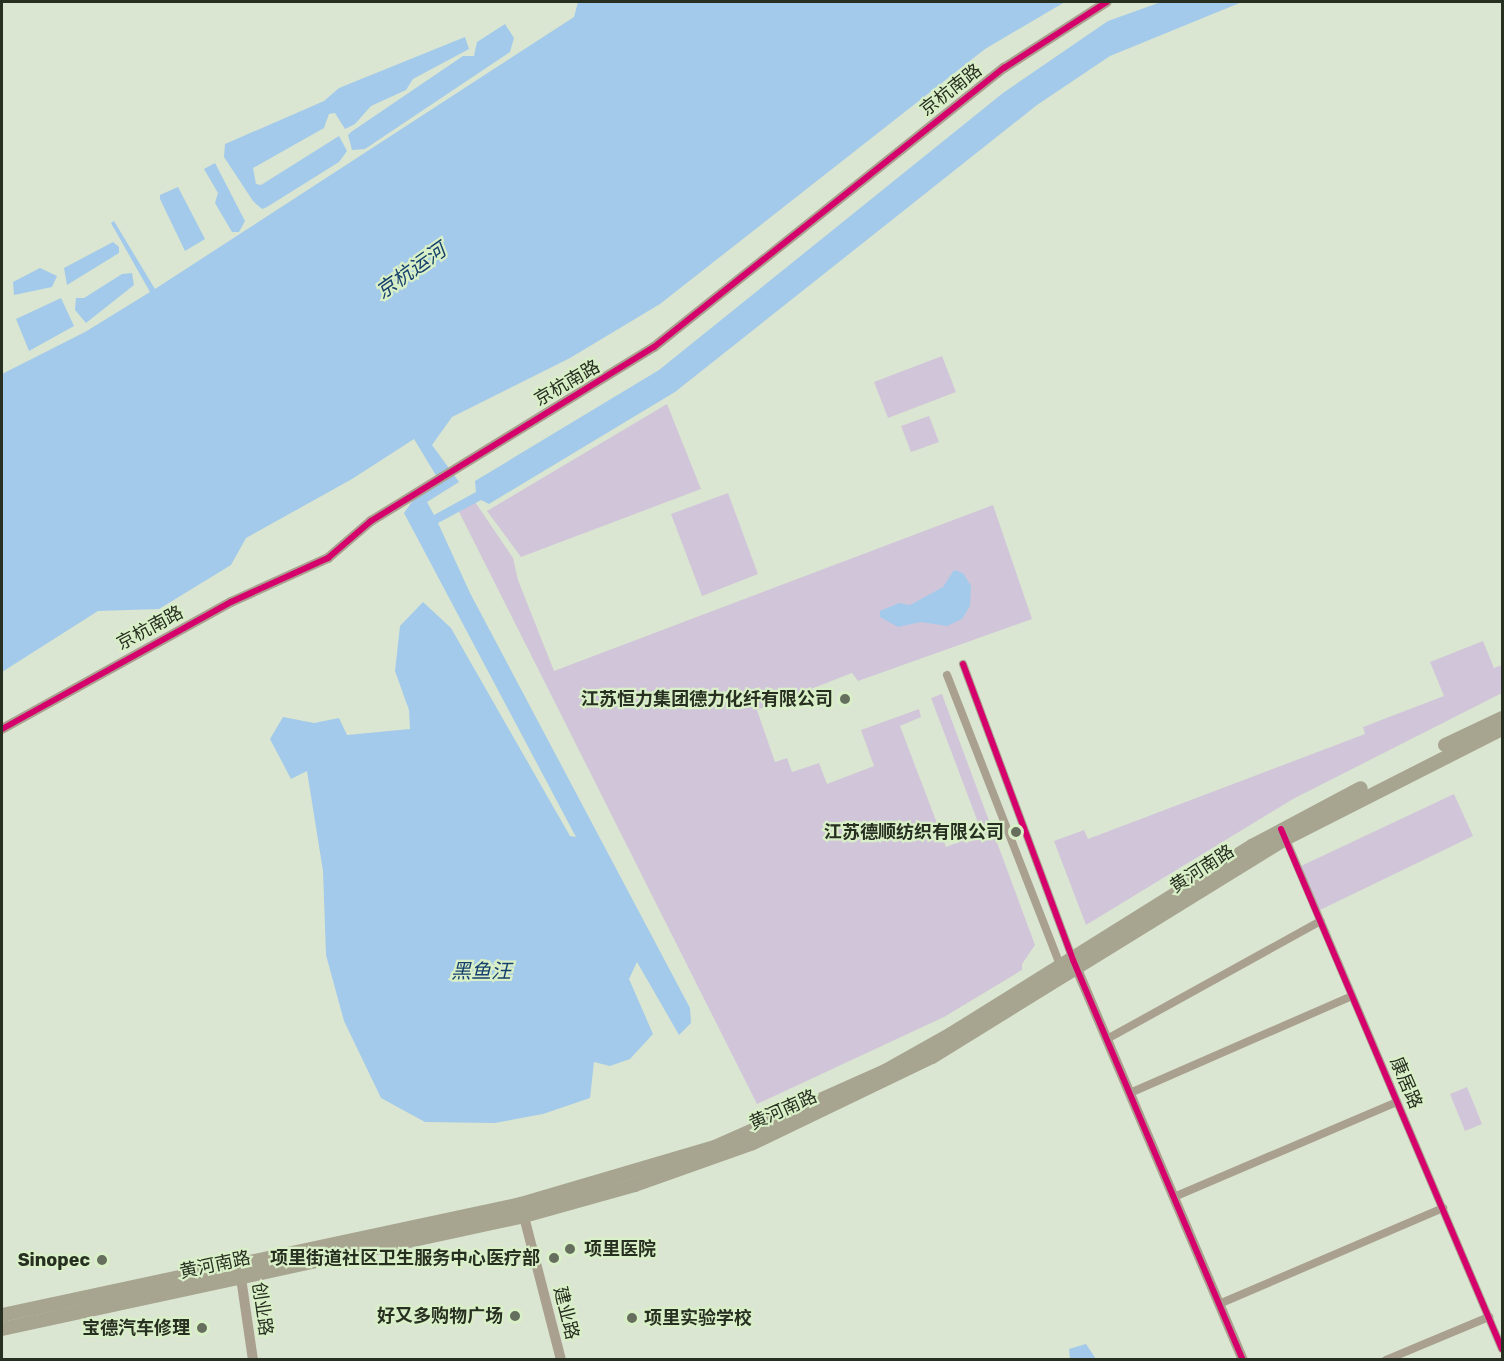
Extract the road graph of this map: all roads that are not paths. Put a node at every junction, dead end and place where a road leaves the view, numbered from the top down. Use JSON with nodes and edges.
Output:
{"nodes":[{"id":1,"x":1107,"y":2,"type":"edge"},
{"id":2,"x":963,"y":664,"type":"dead end"},
{"id":3,"x":947,"y":675,"type":"dead end"},
{"id":4,"x":1503,"y":718,"type":"edge"},
{"id":5,"x":2,"y":729,"type":"edge"},
{"id":6,"x":1503,"y":729,"type":"edge"},
{"id":7,"x":1283,"y":834,"type":"junction"},
{"id":8,"x":1321,"y":921,"type":"junction"},
{"id":9,"x":1075,"y":965,"type":"junction"},
{"id":10,"x":1063,"y":972,"type":"junction"},
{"id":11,"x":1352,"y":996,"type":"junction"},
{"id":12,"x":1107,"y":1039,"type":"junction"},
{"id":13,"x":1130,"y":1093,"type":"junction"},
{"id":14,"x":1397,"y":1102,"type":"junction"},
{"id":15,"x":1174,"y":1197,"type":"junction"},
{"id":16,"x":1443,"y":1208,"type":"junction"},
{"id":17,"x":522,"y":1210,"type":"junction"},
{"id":18,"x":238,"y":1263,"type":"junction"},
{"id":19,"x":241,"y":1278,"type":"junction"},
{"id":20,"x":1219,"y":1304,"type":"junction"},
{"id":21,"x":2,"y":1315,"type":"edge"},
{"id":22,"x":1489,"y":1317,"type":"junction"},
{"id":23,"x":2,"y":1329,"type":"edge"},
{"id":24,"x":1503,"y":1349,"type":"edge"},
{"id":25,"x":253,"y":1359,"type":"edge"},
{"id":26,"x":561,"y":1359,"type":"edge"},
{"id":27,"x":1243,"y":1359,"type":"edge"},
{"id":28,"x":1386,"y":1359,"type":"edge"}],
"edges":[{"from":1,"to":5,"type":"street","name":"京杭南路"},
{"from":2,"to":9,"type":"street"},
{"from":3,"to":10,"type":"street"},
{"from":4,"to":7,"type":"main road","name":"黄河南路"},
{"from":6,"to":7,"type":"main road","name":"黄河南路"},
{"from":7,"to":8,"type":"street","name":"康居路"},
{"from":7,"to":9,"type":"main road","name":"黄河南路"},
{"from":8,"to":11,"type":"street","name":"康居路"},
{"from":8,"to":12,"type":"street"},
{"from":9,"to":10,"type":"main road","name":"黄河南路"},
{"from":9,"to":12,"type":"street"},
{"from":10,"to":17,"type":"main road","name":"黄河南路"},
{"from":11,"to":13,"type":"street"},
{"from":11,"to":14,"type":"street","name":"康居路"},
{"from":12,"to":13,"type":"street"},
{"from":13,"to":15,"type":"street"},
{"from":14,"to":15,"type":"street"},
{"from":14,"to":16,"type":"street","name":"康居路"},
{"from":15,"to":20,"type":"street"},
{"from":16,"to":20,"type":"street"},
{"from":16,"to":22,"type":"street","name":"康居路"},
{"from":17,"to":18,"type":"main road","name":"黄河南路"},
{"from":17,"to":19,"type":"main road","name":"黄河南路"},
{"from":17,"to":26,"type":"street","name":"建业路"},
{"from":18,"to":19,"type":"street","name":"创业路"},
{"from":18,"to":21,"type":"main road","name":"黄河南路"},
{"from":19,"to":23,"type":"main road","name":"黄河南路"},
{"from":19,"to":25,"type":"street","name":"创业路"},
{"from":20,"to":27,"type":"street"},
{"from":22,"to":24,"type":"street","name":"康居路"},
{"from":22,"to":28,"type":"street"}]}
